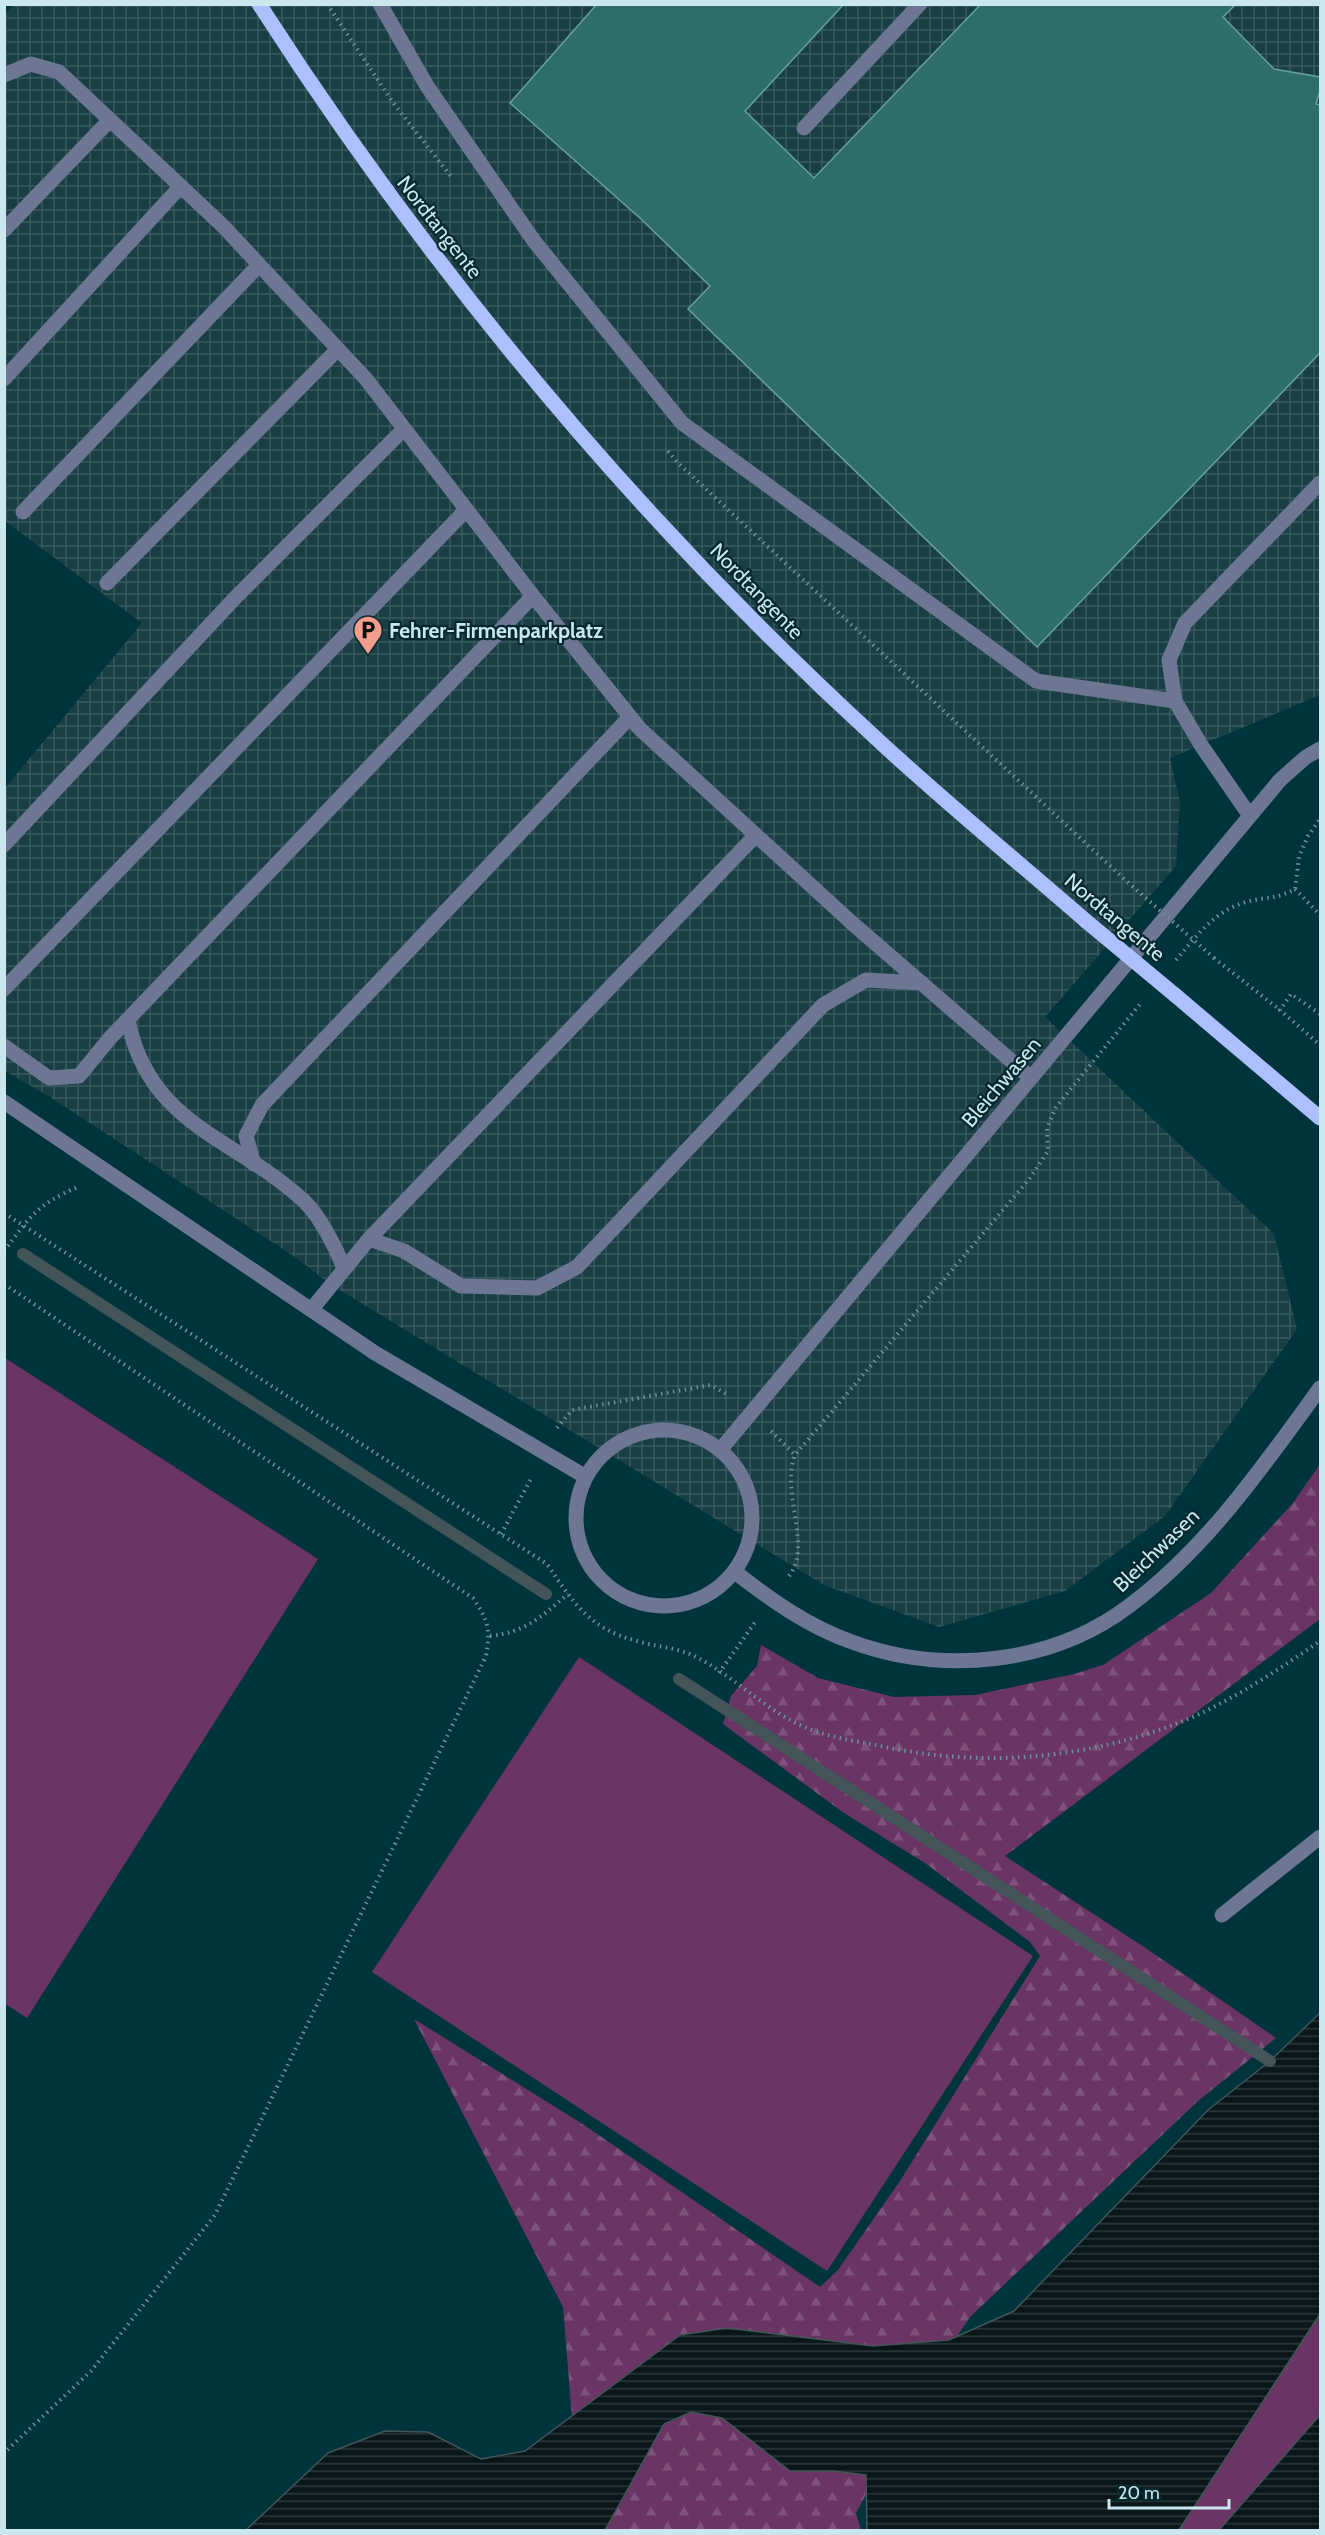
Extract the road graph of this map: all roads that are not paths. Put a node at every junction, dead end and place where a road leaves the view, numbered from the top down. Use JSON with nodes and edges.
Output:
{"nodes":[{"id":1,"x":259,"y":4,"type":"edge"},
{"id":2,"x":380,"y":4,"type":"edge"},
{"id":3,"x":920,"y":4,"type":"edge"},
{"id":4,"x":4,"y":75,"type":"edge"},
{"id":5,"x":110,"y":120,"type":"junction"},
{"id":6,"x":804,"y":128,"type":"dead end"},
{"id":7,"x":181,"y":186,"type":"junction"},
{"id":8,"x":4,"y":230,"type":"edge"},
{"id":9,"x":259,"y":265,"type":"junction"},
{"id":10,"x":338,"y":349,"type":"junction"},
{"id":11,"x":4,"y":379,"type":"edge"},
{"id":12,"x":404,"y":429,"type":"junction"},
{"id":13,"x":1320,"y":483,"type":"edge"},
{"id":14,"x":466,"y":510,"type":"junction"},
{"id":15,"x":22,"y":512,"type":"dead end"},
{"id":16,"x":107,"y":583,"type":"dead end"},
{"id":17,"x":533,"y":596,"type":"junction"},
{"id":18,"x":1175,"y":701,"type":"junction"},
{"id":19,"x":630,"y":717,"type":"junction"},
{"id":20,"x":1320,"y":749,"type":"edge"},
{"id":21,"x":1250,"y":816,"type":"junction"},
{"id":22,"x":756,"y":835,"type":"junction"},
{"id":23,"x":4,"y":845,"type":"edge"},
{"id":24,"x":922,"y":983,"type":"junction"},
{"id":25,"x":4,"y":989,"type":"edge"},
{"id":26,"x":128,"y":1020,"type":"junction"},
{"id":27,"x":4,"y":1046,"type":"edge"},
{"id":28,"x":1030,"y":1078,"type":"junction"},
{"id":29,"x":4,"y":1102,"type":"edge"},
{"id":30,"x":1320,"y":1118,"type":"edge"},
{"id":31,"x":254,"y":1164,"type":"junction"},
{"id":32,"x":369,"y":1239,"type":"junction"},
{"id":33,"x":344,"y":1268,"type":"junction"},
{"id":34,"x":311,"y":1310,"type":"junction"},
{"id":35,"x":1320,"y":1388,"type":"edge"},
{"id":36,"x":721,"y":1449,"type":"junction"},
{"id":37,"x":586,"y":1477,"type":"junction"},
{"id":38,"x":735,"y":1572,"type":"junction"},
{"id":39,"x":1320,"y":1837,"type":"edge"},
{"id":40,"x":1222,"y":1915,"type":"dead end"}],
"edges":[{"from":1,"to":30,"type":"main road","name":"Nordtangente","bridge":true},
{"from":2,"to":18,"type":"street"},
{"from":3,"to":6,"type":"street"},
{"from":4,"to":5,"type":"street"},
{"from":5,"to":7,"type":"street"},
{"from":5,"to":8,"type":"street"},
{"from":7,"to":9,"type":"street"},
{"from":7,"to":11,"type":"street"},
{"from":9,"to":10,"type":"street"},
{"from":9,"to":15,"type":"street"},
{"from":10,"to":12,"type":"street"},
{"from":10,"to":16,"type":"street"},
{"from":12,"to":14,"type":"street"},
{"from":12,"to":23,"type":"street"},
{"from":13,"to":18,"type":"street"},
{"from":14,"to":17,"type":"street"},
{"from":14,"to":25,"type":"street"},
{"from":17,"to":19,"type":"street"},
{"from":17,"to":26,"type":"street"},
{"from":18,"to":21,"type":"street"},
{"from":19,"to":22,"type":"street"},
{"from":19,"to":31,"type":"street"},
{"from":20,"to":21,"type":"street","name":"Bleichwasen"},
{"from":21,"to":28,"type":"street","name":"Bleichwasen"},
{"from":22,"to":24,"type":"street"},
{"from":22,"to":32,"type":"street"},
{"from":24,"to":28,"type":"street"},
{"from":24,"to":32,"type":"street"},
{"from":26,"to":27,"type":"street"},
{"from":26,"to":31,"type":"street"},
{"from":28,"to":36,"type":"street","name":"Bleichwasen"},
{"from":29,"to":34,"type":"street"},
{"from":31,"to":33,"type":"street"},
{"from":32,"to":33,"type":"street"},
{"from":33,"to":34,"type":"street"},
{"from":34,"to":37,"type":"street"},
{"from":35,"to":38,"type":"street","name":"Bleichwasen"},
{"from":36,"to":37,"type":"street"},
{"from":36,"to":38,"type":"street"},
{"from":37,"to":38,"type":"street"},
{"from":39,"to":40,"type":"street"}]}
